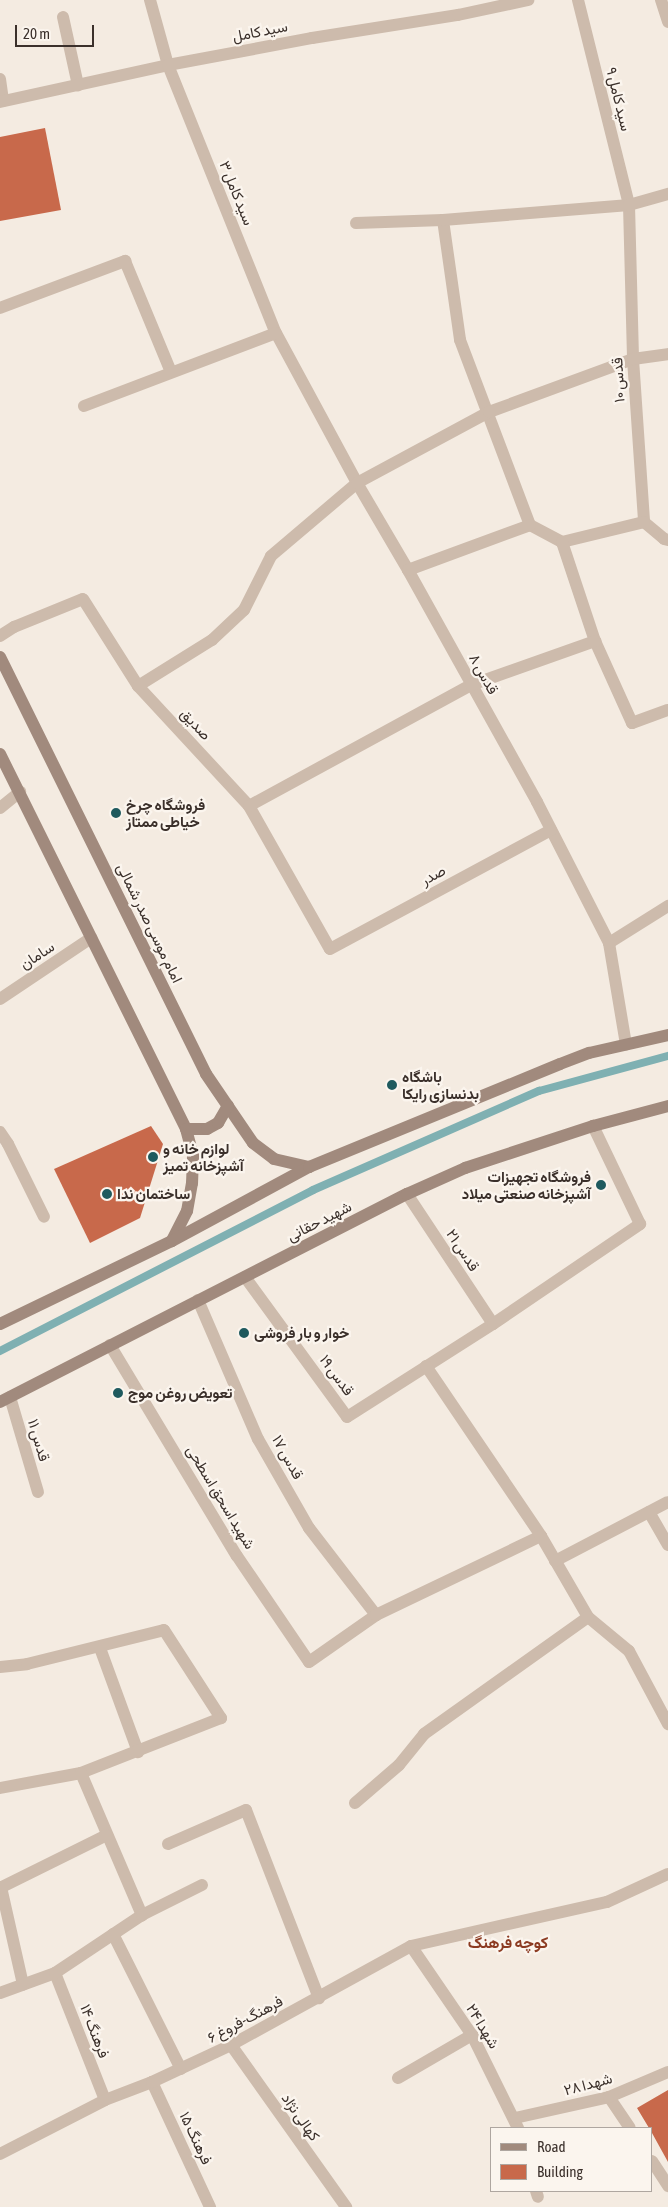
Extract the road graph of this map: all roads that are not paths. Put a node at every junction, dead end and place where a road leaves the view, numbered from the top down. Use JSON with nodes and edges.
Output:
{"nodes":[{"id":1,"x":150,"y":0,"type":"edge"},
{"id":2,"x":528,"y":0,"type":"edge"},
{"id":3,"x":578,"y":0,"type":"edge"},
{"id":4,"x":661,"y":0,"type":"edge"},
{"id":5,"x":63,"y":17,"type":"dead end"},
{"id":6,"x":668,"y":22,"type":"edge"},
{"id":7,"x":168,"y":65,"type":"junction"},
{"id":8,"x":0,"y":79,"type":"edge"},
{"id":9,"x":78,"y":85,"type":"junction"},
{"id":10,"x":2,"y":101,"type":"edge"},
{"id":11,"x":668,"y":194,"type":"edge"},
{"id":12,"x":629,"y":205,"type":"junction"},
{"id":13,"x":443,"y":220,"type":"junction"},
{"id":14,"x":356,"y":223,"type":"dead end"},
{"id":15,"x":0,"y":308,"type":"edge"},
{"id":16,"x":276,"y":332,"type":"junction"},
{"id":17,"x":668,"y":354,"type":"edge"},
{"id":18,"x":633,"y":359,"type":"junction"},
{"id":19,"x":171,"y":372,"type":"junction"},
{"id":20,"x":84,"y":406,"type":"dead end"},
{"id":21,"x":489,"y":412,"type":"junction"},
{"id":22,"x":357,"y":482,"type":"junction"},
{"id":23,"x":644,"y":522,"type":"junction"},
{"id":24,"x":530,"y":525,"type":"junction"},
{"id":25,"x":668,"y":540,"type":"edge"},
{"id":26,"x":562,"y":542,"type":"junction"},
{"id":27,"x":408,"y":570,"type":"junction"},
{"id":28,"x":0,"y":636,"type":"edge"},
{"id":29,"x":595,"y":641,"type":"junction"},
{"id":30,"x":0,"y":656,"type":"edge"},
{"id":31,"x":471,"y":685,"type":"junction"},
{"id":32,"x":138,"y":686,"type":"junction"},
{"id":33,"x":668,"y":710,"type":"edge"},
{"id":34,"x":0,"y":754,"type":"edge"},
{"id":35,"x":20,"y":792,"type":"junction"},
{"id":36,"x":249,"y":806,"type":"junction"},
{"id":37,"x":0,"y":808,"type":"edge"},
{"id":38,"x":551,"y":830,"type":"junction"},
{"id":39,"x":668,"y":906,"type":"edge"},
{"id":40,"x":91,"y":938,"type":"junction"},
{"id":41,"x":609,"y":943,"type":"junction"},
{"id":42,"x":330,"y":949,"type":"joint"},
{"id":43,"x":0,"y":999,"type":"edge"},
{"id":44,"x":668,"y":1035,"type":"edge"},
{"id":45,"x":626,"y":1045,"type":"junction"},
{"id":46,"x":228,"y":1106,"type":"junction"},
{"id":47,"x":668,"y":1106,"type":"edge"},
{"id":48,"x":592,"y":1126,"type":"junction"},
{"id":49,"x":186,"y":1129,"type":"junction"},
{"id":50,"x":0,"y":1132,"type":"edge"},
{"id":51,"x":309,"y":1167,"type":"junction"},
{"id":52,"x":407,"y":1194,"type":"junction"},
{"id":53,"x":44,"y":1217,"type":"dead end"},
{"id":54,"x":172,"y":1241,"type":"junction"},
{"id":55,"x":245,"y":1277,"type":"junction"},
{"id":56,"x":198,"y":1300,"type":"junction"},
{"id":57,"x":0,"y":1324,"type":"edge"},
{"id":58,"x":493,"y":1324,"type":"junction"},
{"id":59,"x":110,"y":1345,"type":"junction"},
{"id":60,"x":426,"y":1366,"type":"junction"},
{"id":61,"x":5,"y":1399,"type":"edge"},
{"id":62,"x":38,"y":1492,"type":"dead end"},
{"id":63,"x":668,"y":1502,"type":"edge"},
{"id":64,"x":649,"y":1512,"type":"junction"},
{"id":65,"x":541,"y":1536,"type":"junction"},
{"id":66,"x":668,"y":1545,"type":"edge"},
{"id":67,"x":556,"y":1561,"type":"junction"},
{"id":68,"x":376,"y":1615,"type":"junction"},
{"id":69,"x":588,"y":1617,"type":"junction"},
{"id":70,"x":100,"y":1648,"type":"junction"},
{"id":71,"x":0,"y":1667,"type":"edge"},
{"id":72,"x":668,"y":1724,"type":"edge"},
{"id":73,"x":138,"y":1752,"type":"junction"},
{"id":74,"x":81,"y":1773,"type":"junction"},
{"id":75,"x":0,"y":1788,"type":"edge"},
{"id":76,"x":355,"y":1803,"type":"dead end"},
{"id":77,"x":107,"y":1835,"type":"junction"},
{"id":78,"x":168,"y":1844,"type":"dead end"},
{"id":79,"x":668,"y":1874,"type":"edge"},
{"id":80,"x":202,"y":1885,"type":"dead end"},
{"id":81,"x":1,"y":1887,"type":"edge"},
{"id":82,"x":142,"y":1915,"type":"junction"},
{"id":83,"x":113,"y":1934,"type":"junction"},
{"id":84,"x":411,"y":1946,"type":"junction"},
{"id":85,"x":55,"y":1973,"type":"junction"},
{"id":86,"x":23,"y":1985,"type":"junction"},
{"id":87,"x":0,"y":1993,"type":"edge"},
{"id":88,"x":318,"y":1998,"type":"junction"},
{"id":89,"x":472,"y":2035,"type":"junction"},
{"id":90,"x":231,"y":2045,"type":"junction"},
{"id":91,"x":181,"y":2069,"type":"junction"},
{"id":92,"x":668,"y":2072,"type":"edge"},
{"id":93,"x":398,"y":2078,"type":"dead end"},
{"id":94,"x":152,"y":2082,"type":"junction"},
{"id":95,"x":610,"y":2097,"type":"junction"},
{"id":96,"x":105,"y":2100,"type":"junction"},
{"id":97,"x":516,"y":2123,"type":"edge"},
{"id":98,"x":629,"y":2127,"type":"edge"},
{"id":99,"x":0,"y":2154,"type":"edge"},
{"id":100,"x":653,"y":2163,"type":"edge"},
{"id":101,"x":668,"y":2186,"type":"edge"},
{"id":102,"x":210,"y":2207,"type":"edge"},
{"id":103,"x":346,"y":2207,"type":"edge"}],
"edges":[{"from":1,"to":7,"type":"street","name":"سید کامل ۳"},
{"from":2,"to":7,"type":"street","name":"سید کامل"},
{"from":3,"to":12,"type":"street","name":"سید کامل ۹"},
{"from":4,"to":6,"type":"street"},
{"from":5,"to":9,"type":"street"},
{"from":7,"to":9,"type":"street","name":"سید کامل"},
{"from":7,"to":16,"type":"street","name":"سید کامل ۳"},
{"from":8,"to":10,"type":"street"},
{"from":9,"to":10,"type":"street","name":"سید کامل"},
{"from":11,"to":12,"type":"street"},
{"from":12,"to":13,"type":"street"},
{"from":12,"to":18,"type":"street","name":"قدس ۱۰"},
{"from":13,"to":14,"type":"street"},
{"from":13,"to":21,"type":"street"},
{"from":15,"to":19,"type":"street"},
{"from":16,"to":19,"type":"street"},
{"from":16,"to":22,"type":"street","name":"قدس ۸"},
{"from":17,"to":18,"type":"street"},
{"from":18,"to":21,"type":"street"},
{"from":18,"to":23,"type":"street","name":"قدس ۱۰"},
{"from":19,"to":20,"type":"street"},
{"from":21,"to":22,"type":"street"},
{"from":21,"to":24,"type":"street"},
{"from":22,"to":27,"type":"street","name":"قدس ۸"},
{"from":22,"to":32,"type":"street"},
{"from":23,"to":25,"type":"street"},
{"from":23,"to":26,"type":"street"},
{"from":24,"to":26,"type":"street"},
{"from":24,"to":27,"type":"street"},
{"from":26,"to":29,"type":"street"},
{"from":27,"to":31,"type":"street","name":"قدس ۸"},
{"from":28,"to":32,"type":"street","name":"صدیق"},
{"from":29,"to":31,"type":"street"},
{"from":29,"to":33,"type":"street"},
{"from":30,"to":46,"type":"main road","name":"امام موسی صدر شمالی"},
{"from":31,"to":36,"type":"street"},
{"from":31,"to":38,"type":"street","name":"قدس ۸"},
{"from":32,"to":36,"type":"street","name":"صدیق"},
{"from":34,"to":35,"type":"main road"},
{"from":35,"to":37,"type":"street"},
{"from":35,"to":40,"type":"main road"},
{"from":36,"to":42,"type":"street","name":"صدیق"},
{"from":38,"to":41,"type":"street","name":"قدس ۸"},
{"from":38,"to":42,"type":"street","name":"صدر"},
{"from":39,"to":41,"type":"street"},
{"from":40,"to":43,"type":"street","name":"سامان"},
{"from":40,"to":49,"type":"main road"},
{"from":41,"to":45,"type":"street","name":"قدس ۸"},
{"from":44,"to":45,"type":"main road"},
{"from":45,"to":51,"type":"main road"},
{"from":46,"to":49,"type":"main road"},
{"from":46,"to":51,"type":"main road","name":"امام موسی صدر شمالی"},
{"from":47,"to":48,"type":"main road","name":"شهید حقانی"},
{"from":48,"to":52,"type":"main road","name":"شهید حقانی"},
{"from":48,"to":58,"type":"street"},
{"from":49,"to":54,"type":"main road"},
{"from":50,"to":53,"type":"street"},
{"from":51,"to":54,"type":"main road"},
{"from":52,"to":55,"type":"main road","name":"شهید حقانی"},
{"from":52,"to":58,"type":"street","name":"قدس ۲۱"},
{"from":54,"to":57,"type":"main road"},
{"from":55,"to":56,"type":"main road","name":"شهید حقانی"},
{"from":55,"to":60,"type":"street","name":"قدس ۱۹"},
{"from":56,"to":59,"type":"main road","name":"شهید حقانی"},
{"from":56,"to":68,"type":"street","name":"قدس ۱۷"},
{"from":58,"to":60,"type":"street"},
{"from":59,"to":61,"type":"main road","name":"شهید حقانی"},
{"from":59,"to":68,"type":"street","name":"شهید اسحق اسطحی"},
{"from":60,"to":65,"type":"street"},
{"from":61,"to":62,"type":"street","name":"قدس ۱۱"},
{"from":63,"to":64,"type":"street"},
{"from":64,"to":66,"type":"street"},
{"from":64,"to":67,"type":"street"},
{"from":65,"to":67,"type":"street"},
{"from":65,"to":68,"type":"street"},
{"from":67,"to":69,"type":"street"},
{"from":69,"to":72,"type":"street"},
{"from":69,"to":76,"type":"street"},
{"from":70,"to":71,"type":"street"},
{"from":70,"to":73,"type":"street"},
{"from":70,"to":73,"type":"street"},
{"from":73,"to":74,"type":"street"},
{"from":74,"to":75,"type":"street"},
{"from":74,"to":77,"type":"street"},
{"from":77,"to":81,"type":"street"},
{"from":77,"to":82,"type":"street"},
{"from":78,"to":88,"type":"street"},
{"from":79,"to":84,"type":"street","name":"فرهنگ-فروغ ۶"},
{"from":80,"to":82,"type":"street"},
{"from":81,"to":86,"type":"street"},
{"from":82,"to":83,"type":"street"},
{"from":83,"to":85,"type":"street"},
{"from":83,"to":91,"type":"street"},
{"from":84,"to":88,"type":"street","name":"فرهنگ-فروغ ۶"},
{"from":84,"to":89,"type":"street","name":"شهدا ۲۴"},
{"from":85,"to":86,"type":"street"},
{"from":85,"to":96,"type":"street","name":"فرهنگ ۱۴"},
{"from":86,"to":87,"type":"street"},
{"from":88,"to":90,"type":"street","name":"فرهنگ-فروغ ۶"},
{"from":89,"to":93,"type":"street"},
{"from":89,"to":97,"type":"street","name":"شهدا ۲۴"},
{"from":90,"to":91,"type":"street","name":"فرهنگ-فروغ ۶"},
{"from":90,"to":103,"type":"street","name":"کهالی نژاد"},
{"from":91,"to":94,"type":"street","name":"فرهنگ-فروغ ۶"},
{"from":92,"to":95,"type":"street","name":"شهدا ۲۸"},
{"from":94,"to":96,"type":"street","name":"فرهنگ-فروغ ۶"},
{"from":94,"to":102,"type":"street","name":"فرهنگ ۱۵"},
{"from":95,"to":97,"type":"street","name":"شهدا ۲۸"},
{"from":95,"to":98,"type":"street"},
{"from":96,"to":99,"type":"street","name":"فرهنگ-فروغ ۶"},
{"from":100,"to":101,"type":"street"}]}
